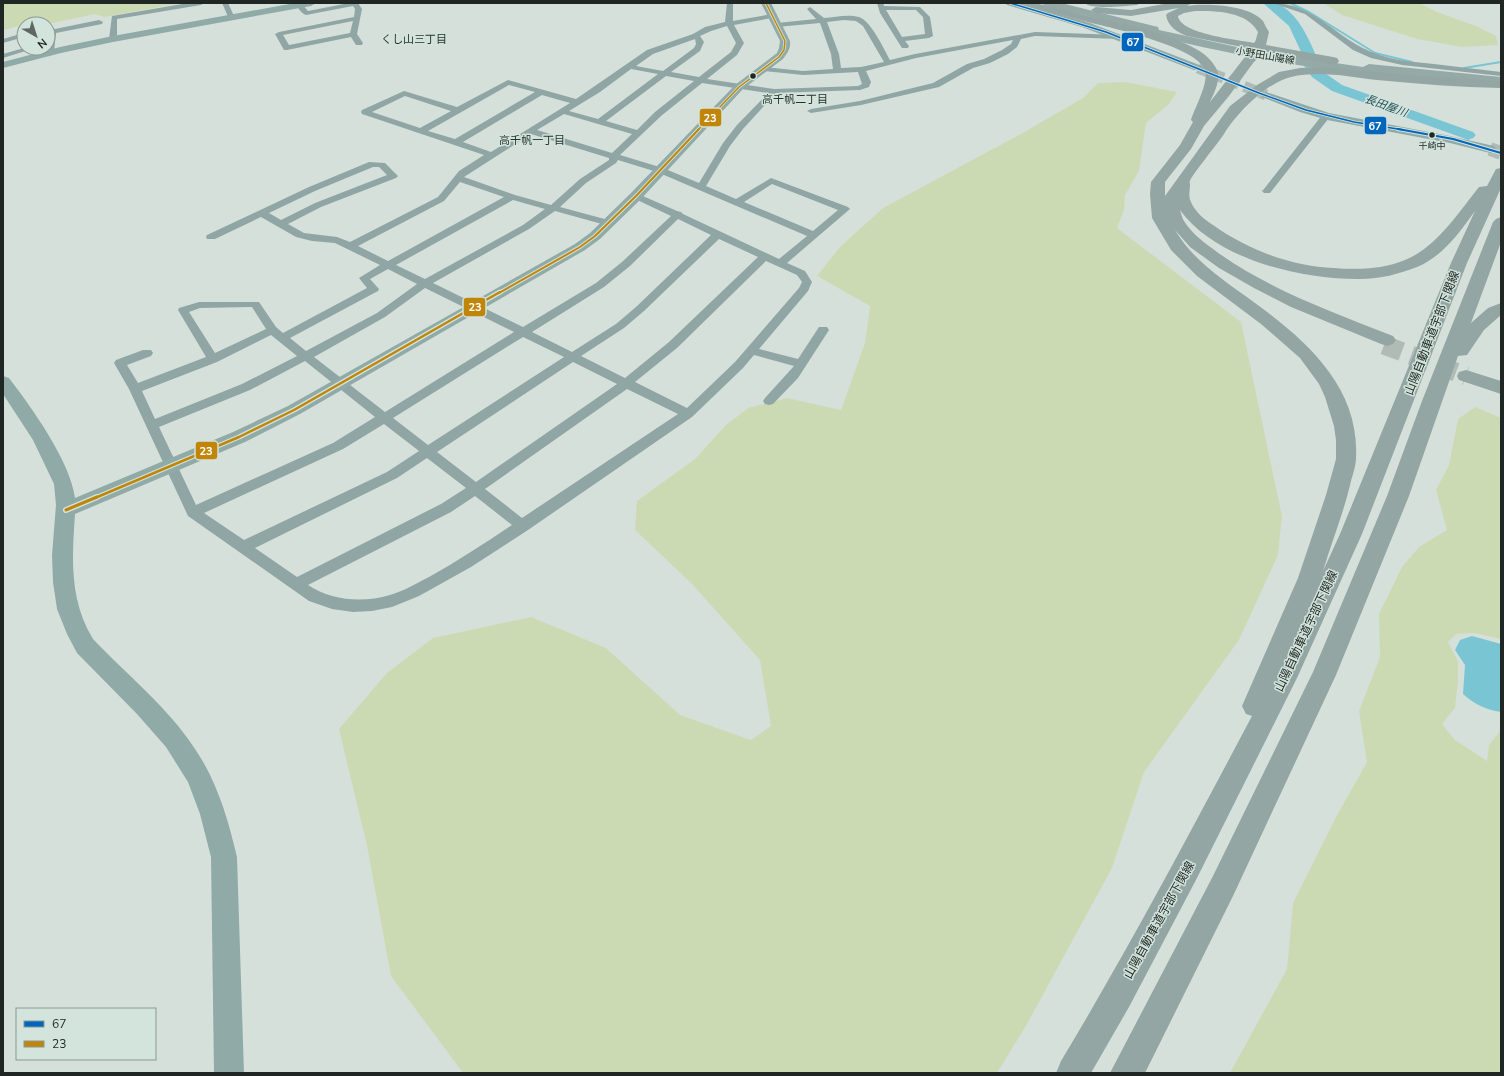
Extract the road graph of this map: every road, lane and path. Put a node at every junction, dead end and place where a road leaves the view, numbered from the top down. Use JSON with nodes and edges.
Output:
{"nodes":[{"id":1,"x":201,"y":3,"type":"edge"},
{"id":2,"x":225,"y":3,"type":"edge"},
{"id":3,"x":730,"y":3,"type":"edge"},
{"id":4,"x":766,"y":3,"type":"edge"},
{"id":5,"x":1010,"y":3,"type":"edge"},
{"id":6,"x":1030,"y":3,"type":"edge"},
{"id":7,"x":1033,"y":3,"type":"edge"},
{"id":8,"x":1048,"y":3,"type":"edge"},
{"id":9,"x":1061,"y":3,"type":"edge"},
{"id":10,"x":1087,"y":3,"type":"edge"},
{"id":11,"x":1137,"y":3,"type":"edge"},
{"id":12,"x":1194,"y":3,"type":"edge"},
{"id":13,"x":1205,"y":3,"type":"edge"},
{"id":14,"x":1276,"y":3,"type":"edge"},
{"id":15,"x":304,"y":4,"type":"edge"},
{"id":16,"x":1119,"y":4,"type":"edge"},
{"id":17,"x":882,"y":6,"type":"edge"},
{"id":18,"x":810,"y":9,"type":"dead end"},
{"id":19,"x":231,"y":18,"type":"junction"},
{"id":20,"x":357,"y":18,"type":"junction"},
{"id":21,"x":775,"y":20,"type":"junction"},
{"id":22,"x":823,"y":21,"type":"junction"},
{"id":23,"x":99,"y":22,"type":"dead end"},
{"id":24,"x":729,"y":23,"type":"junction"},
{"id":25,"x":56,"y":29,"type":"edge"},
{"id":26,"x":353,"y":34,"type":"junction"},
{"id":27,"x":696,"y":36,"type":"junction"},
{"id":28,"x":16,"y":37,"type":"edge"},
{"id":29,"x":1018,"y":37,"type":"junction"},
{"id":30,"x":1119,"y":37,"type":"junction"},
{"id":31,"x":113,"y":39,"type":"junction"},
{"id":32,"x":900,"y":39,"type":"junction"},
{"id":33,"x":3,"y":41,"type":"edge"},
{"id":34,"x":358,"y":43,"type":"dead end"},
{"id":35,"x":56,"y":45,"type":"edge"},
{"id":36,"x":16,"y":52,"type":"edge"},
{"id":37,"x":1260,"y":52,"type":"junction"},
{"id":38,"x":3,"y":56,"type":"edge"},
{"id":39,"x":25,"y":56,"type":"edge"},
{"id":40,"x":915,"y":56,"type":"junction"},
{"id":41,"x":888,"y":63,"type":"junction"},
{"id":42,"x":3,"y":65,"type":"edge"},
{"id":43,"x":630,"y":67,"type":"junction"},
{"id":44,"x":1198,"y":68,"type":"tunnel mouth"},
{"id":45,"x":764,"y":69,"type":"junction"},
{"id":46,"x":861,"y":69,"type":"junction"},
{"id":47,"x":837,"y":70,"type":"junction"},
{"id":48,"x":664,"y":74,"type":"junction"},
{"id":49,"x":1449,"y":76,"type":"junction"},
{"id":50,"x":701,"y":80,"type":"junction"},
{"id":51,"x":1501,"y":81,"type":"edge"},
{"id":52,"x":740,"y":88,"type":"junction"},
{"id":53,"x":774,"y":91,"type":"junction"},
{"id":54,"x":541,"y":92,"type":"junction"},
{"id":55,"x":1266,"y":95,"type":"tunnel mouth"},
{"id":56,"x":576,"y":102,"type":"junction"},
{"id":57,"x":457,"y":110,"type":"junction"},
{"id":58,"x":562,"y":111,"type":"junction"},
{"id":59,"x":811,"y":111,"type":"dead end"},
{"id":60,"x":1326,"y":116,"type":"junction"},
{"id":61,"x":600,"y":121,"type":"junction"},
{"id":62,"x":1198,"y":125,"type":"junction"},
{"id":63,"x":421,"y":131,"type":"junction"},
{"id":64,"x":530,"y":132,"type":"junction"},
{"id":65,"x":639,"y":132,"type":"junction"},
{"id":66,"x":1217,"y":134,"type":"junction"},
{"id":67,"x":455,"y":143,"type":"junction"},
{"id":68,"x":1490,"y":149,"type":"tunnel mouth"},
{"id":69,"x":492,"y":155,"type":"junction"},
{"id":70,"x":614,"y":156,"type":"junction"},
{"id":71,"x":1173,"y":164,"type":"junction"},
{"id":72,"x":1501,"y":169,"type":"edge"},
{"id":73,"x":660,"y":170,"type":"junction"},
{"id":74,"x":1501,"y":172,"type":"edge"},
{"id":75,"x":458,"y":178,"type":"junction"},
{"id":76,"x":1184,"y":179,"type":"junction"},
{"id":77,"x":701,"y":187,"type":"junction"},
{"id":78,"x":1267,"y":191,"type":"dead end"},
{"id":79,"x":636,"y":196,"type":"junction"},
{"id":80,"x":512,"y":197,"type":"junction"},
{"id":81,"x":736,"y":202,"type":"junction"},
{"id":82,"x":553,"y":208,"type":"junction"},
{"id":83,"x":261,"y":213,"type":"junction"},
{"id":84,"x":678,"y":214,"type":"junction"},
{"id":85,"x":1501,"y":222,"type":"edge"},
{"id":86,"x":609,"y":223,"type":"junction"},
{"id":87,"x":281,"y":224,"type":"junction"},
{"id":88,"x":718,"y":234,"type":"junction"},
{"id":89,"x":814,"y":235,"type":"junction"},
{"id":90,"x":211,"y":237,"type":"dead end"},
{"id":91,"x":350,"y":246,"type":"junction"},
{"id":92,"x":765,"y":256,"type":"junction"},
{"id":93,"x":780,"y":263,"type":"junction"},
{"id":94,"x":387,"y":264,"type":"junction"},
{"id":95,"x":425,"y":283,"type":"junction"},
{"id":96,"x":474,"y":308,"type":"junction"},
{"id":97,"x":1501,"y":308,"type":"edge"},
{"id":98,"x":272,"y":330,"type":"junction"},
{"id":99,"x":823,"y":330,"type":"dead end"},
{"id":100,"x":524,"y":332,"type":"junction"},
{"id":101,"x":283,"y":337,"type":"junction"},
{"id":102,"x":752,"y":351,"type":"junction"},
{"id":103,"x":147,"y":352,"type":"dead end"},
{"id":104,"x":306,"y":356,"type":"junction"},
{"id":105,"x":572,"y":357,"type":"junction"},
{"id":106,"x":213,"y":359,"type":"junction"},
{"id":107,"x":801,"y":364,"type":"junction"},
{"id":108,"x":1501,"y":381,"type":"edge"},
{"id":109,"x":3,"y":382,"type":"edge"},
{"id":110,"x":341,"y":384,"type":"junction"},
{"id":111,"x":625,"y":384,"type":"junction"},
{"id":112,"x":1501,"y":388,"type":"edge"},
{"id":113,"x":135,"y":389,"type":"junction"},
{"id":114,"x":769,"y":401,"type":"dead end"},
{"id":115,"x":1432,"y":401,"type":"junction"},
{"id":116,"x":688,"y":414,"type":"junction"},
{"id":117,"x":383,"y":418,"type":"junction"},
{"id":118,"x":153,"y":425,"type":"junction"},
{"id":119,"x":428,"y":452,"type":"junction"},
{"id":120,"x":171,"y":466,"type":"junction"},
{"id":121,"x":475,"y":489,"type":"junction"},
{"id":122,"x":66,"y":510,"type":"junction"},
{"id":123,"x":193,"y":512,"type":"junction"},
{"id":124,"x":523,"y":526,"type":"junction"},
{"id":125,"x":243,"y":547,"type":"junction"},
{"id":126,"x":297,"y":584,"type":"junction"},
{"id":127,"x":1187,"y":868,"type":"junction"},
{"id":128,"x":229,"y":1073,"type":"edge"},
{"id":129,"x":1073,"y":1073,"type":"edge"},
{"id":130,"x":1127,"y":1073,"type":"edge"}],
"edges":[{"from":1,"to":31,"type":"street"},
{"from":2,"to":19,"type":"street"},
{"from":3,"to":24,"type":"street"},
{"from":4,"to":21,"type":"street"},
{"from":5,"to":30,"type":"street"},
{"from":6,"to":62,"type":"highway"},
{"from":7,"to":51,"type":"main road","name":"小野田山陽線"},
{"from":8,"to":49,"type":"main road","name":"小野田山陽線"},
{"from":9,"to":12,"type":"highway"},
{"from":10,"to":16,"type":"street"},
{"from":11,"to":16,"type":"street"},
{"from":13,"to":37,"type":"highway"},
{"from":14,"to":51,"type":"street"},
{"from":15,"to":19,"type":"street"},
{"from":15,"to":20,"type":"street"},
{"from":17,"to":32,"type":"street"},
{"from":17,"to":32,"type":"street"},
{"from":18,"to":22,"type":"street"},
{"from":19,"to":31,"type":"street"},
{"from":20,"to":26,"type":"street"},
{"from":20,"to":26,"type":"street"},
{"from":21,"to":22,"type":"street"},
{"from":21,"to":24,"type":"street"},
{"from":21,"to":45,"type":"street"},
{"from":22,"to":41,"type":"street"},
{"from":22,"to":47,"type":"street"},
{"from":23,"to":25,"type":"street"},
{"from":24,"to":27,"type":"street"},
{"from":24,"to":50,"type":"street"},
{"from":26,"to":34,"type":"street"},
{"from":27,"to":43,"type":"street"},
{"from":27,"to":48,"type":"street"},
{"from":28,"to":33,"type":"street"},
{"from":29,"to":30,"type":"street"},
{"from":29,"to":40,"type":"street"},
{"from":29,"to":59,"type":"street"},
{"from":30,"to":44,"type":"street"},
{"from":31,"to":35,"type":"street"},
{"from":32,"to":40,"type":"street"},
{"from":36,"to":38,"type":"street"},
{"from":37,"to":49,"type":"highway"},
{"from":37,"to":62,"type":"highway"},
{"from":37,"to":66,"type":"highway"},
{"from":39,"to":42,"type":"street"},
{"from":40,"to":41,"type":"street"},
{"from":41,"to":46,"type":"street"},
{"from":43,"to":48,"type":"street"},
{"from":43,"to":56,"type":"street"},
{"from":45,"to":47,"type":"street"},
{"from":45,"to":52,"type":"street"},
{"from":46,"to":47,"type":"street"},
{"from":46,"to":53,"type":"street"},
{"from":48,"to":50,"type":"street"},
{"from":48,"to":61,"type":"street"},
{"from":49,"to":51,"type":"main road","name":"小野田山陽線"},
{"from":50,"to":52,"type":"street"},
{"from":50,"to":65,"type":"street"},
{"from":51,"to":66,"type":"highway"},
{"from":52,"to":53,"type":"street"},
{"from":52,"to":73,"type":"street"},
{"from":53,"to":77,"type":"street"},
{"from":54,"to":56,"type":"street"},
{"from":54,"to":57,"type":"street"},
{"from":54,"to":67,"type":"street"},
{"from":55,"to":60,"type":"street"},
{"from":56,"to":58,"type":"street"},
{"from":57,"to":63,"type":"street"},
{"from":57,"to":63,"type":"street"},
{"from":58,"to":61,"type":"street"},
{"from":58,"to":64,"type":"street"},
{"from":60,"to":68,"type":"street"},
{"from":60,"to":78,"type":"street"},
{"from":61,"to":65,"type":"street"},
{"from":62,"to":71,"type":"highway"},
{"from":63,"to":67,"type":"street"},
{"from":64,"to":69,"type":"street"},
{"from":64,"to":70,"type":"street"},
{"from":65,"to":70,"type":"street"},
{"from":66,"to":76,"type":"highway"},
{"from":67,"to":69,"type":"street"},
{"from":69,"to":75,"type":"street"},
{"from":70,"to":73,"type":"street"},
{"from":70,"to":82,"type":"street"},
{"from":71,"to":76,"type":"highway"},
{"from":71,"to":127,"type":"highway"},
{"from":72,"to":76,"type":"highway"},
{"from":73,"to":77,"type":"street"},
{"from":73,"to":79,"type":"street"},
{"from":74,"to":127,"type":"highway","name":"山陽自動車道宇部下関線"},
{"from":75,"to":80,"type":"street"},
{"from":75,"to":91,"type":"street"},
{"from":77,"to":81,"type":"street"},
{"from":79,"to":84,"type":"street"},
{"from":79,"to":86,"type":"street"},
{"from":80,"to":82,"type":"street"},
{"from":80,"to":94,"type":"street"},
{"from":81,"to":89,"type":"street"},
{"from":81,"to":89,"type":"street"},
{"from":82,"to":86,"type":"street"},
{"from":82,"to":95,"type":"street"},
{"from":83,"to":87,"type":"street"},
{"from":83,"to":87,"type":"street"},
{"from":83,"to":90,"type":"street"},
{"from":84,"to":88,"type":"street"},
{"from":84,"to":100,"type":"street"},
{"from":85,"to":115,"type":"highway","name":"山陽自動車道宇部下関線"},
{"from":86,"to":96,"type":"street"},
{"from":87,"to":91,"type":"street"},
{"from":88,"to":92,"type":"street"},
{"from":88,"to":105,"type":"street"},
{"from":89,"to":93,"type":"street"},
{"from":91,"to":94,"type":"street"},
{"from":92,"to":93,"type":"street"},
{"from":92,"to":111,"type":"street"},
{"from":93,"to":102,"type":"street"},
{"from":94,"to":95,"type":"street"},
{"from":94,"to":101,"type":"street"},
{"from":95,"to":96,"type":"street"},
{"from":95,"to":104,"type":"street"},
{"from":96,"to":100,"type":"street"},
{"from":96,"to":110,"type":"street"},
{"from":97,"to":115,"type":"highway"},
{"from":98,"to":101,"type":"street"},
{"from":98,"to":106,"type":"street"},
{"from":98,"to":106,"type":"street"},
{"from":99,"to":107,"type":"street"},
{"from":100,"to":105,"type":"street"},
{"from":100,"to":117,"type":"street"},
{"from":101,"to":104,"type":"street"},
{"from":102,"to":107,"type":"street"},
{"from":102,"to":116,"type":"street"},
{"from":103,"to":113,"type":"street"},
{"from":104,"to":110,"type":"street"},
{"from":104,"to":118,"type":"street"},
{"from":105,"to":111,"type":"street"},
{"from":105,"to":119,"type":"street"},
{"from":106,"to":113,"type":"street"},
{"from":107,"to":114,"type":"street"},
{"from":108,"to":112,"type":"highway"},
{"from":109,"to":122,"type":"street"},
{"from":110,"to":117,"type":"street"},
{"from":110,"to":120,"type":"street"},
{"from":111,"to":116,"type":"street"},
{"from":111,"to":121,"type":"street"},
{"from":113,"to":118,"type":"street"},
{"from":115,"to":130,"type":"highway","name":"山陽自動車道宇部下関線"},
{"from":116,"to":124,"type":"street"},
{"from":117,"to":119,"type":"street"},
{"from":117,"to":123,"type":"street"},
{"from":118,"to":120,"type":"street"},
{"from":119,"to":121,"type":"street"},
{"from":119,"to":125,"type":"street"},
{"from":120,"to":122,"type":"street"},
{"from":120,"to":123,"type":"street"},
{"from":121,"to":124,"type":"street"},
{"from":121,"to":126,"type":"street"},
{"from":122,"to":128,"type":"street"},
{"from":123,"to":125,"type":"street"},
{"from":124,"to":126,"type":"street"},
{"from":125,"to":126,"type":"street"},
{"from":127,"to":129,"type":"highway","name":"山陽自動車道宇部下関線"}]}
